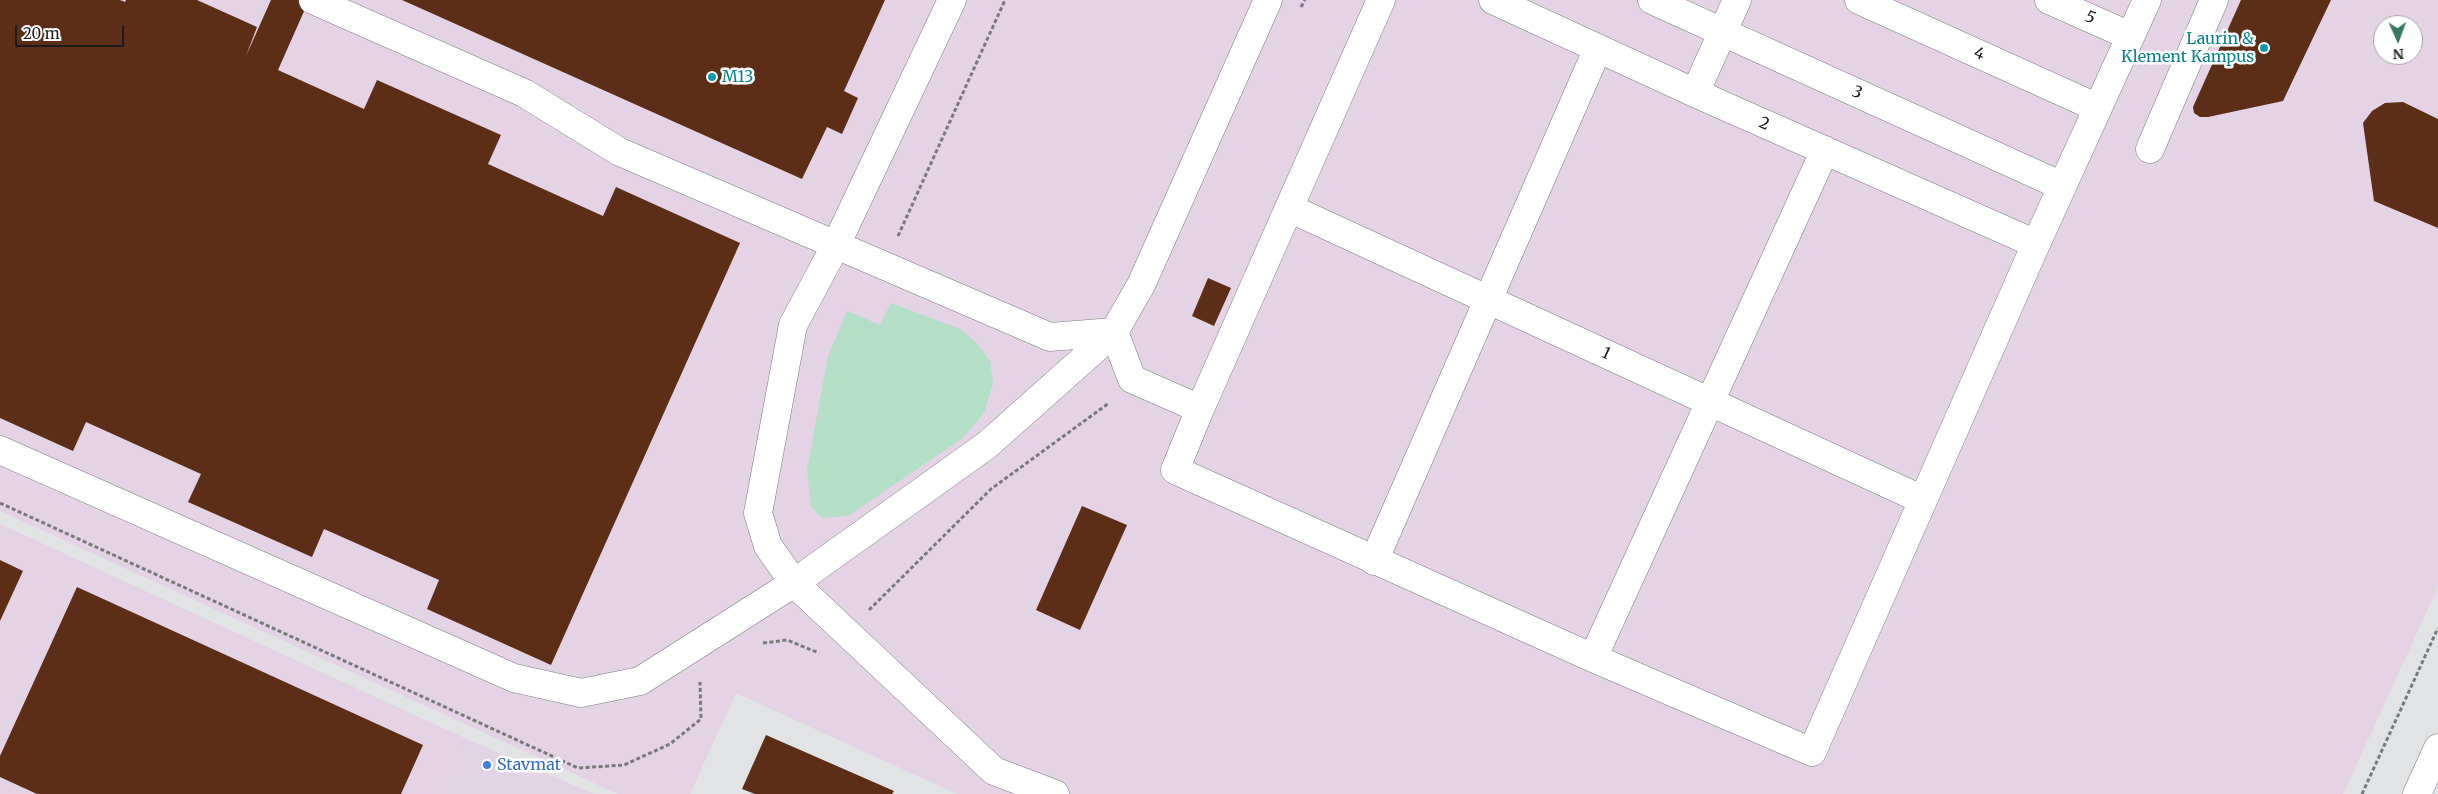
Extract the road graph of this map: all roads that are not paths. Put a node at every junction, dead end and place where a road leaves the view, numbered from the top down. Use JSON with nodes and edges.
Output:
{"nodes":[{"id":1,"x":313,"y":0,"type":"edge"},
{"id":2,"x":952,"y":0,"type":"edge"},
{"id":3,"x":1268,"y":0,"type":"edge"},
{"id":4,"x":1381,"y":0,"type":"edge"},
{"id":5,"x":1493,"y":0,"type":"edge"},
{"id":6,"x":1652,"y":0,"type":"edge"},
{"id":7,"x":1737,"y":0,"type":"edge"},
{"id":8,"x":1859,"y":0,"type":"edge"},
{"id":9,"x":2050,"y":0,"type":"edge"},
{"id":10,"x":2147,"y":0,"type":"edge"},
{"id":11,"x":2214,"y":0,"type":"edge"},
{"id":12,"x":1723,"y":32,"type":"junction"},
{"id":13,"x":2130,"y":36,"type":"junction"},
{"id":14,"x":1598,"y":48,"type":"junction"},
{"id":15,"x":1695,"y":93,"type":"junction"},
{"id":16,"x":2098,"y":108,"type":"junction"},
{"id":17,"x":2150,"y":149,"type":"dead end"},
{"id":18,"x":1825,"y":150,"type":"junction"},
{"id":19,"x":2062,"y":186,"type":"junction"},
{"id":20,"x":1289,"y":208,"type":"junction"},
{"id":21,"x":2036,"y":244,"type":"junction"},
{"id":22,"x":836,"y":245,"type":"junction"},
{"id":23,"x":1489,"y":300,"type":"junction"},
{"id":24,"x":1114,"y":332,"type":"junction"},
{"id":25,"x":1711,"y":402,"type":"junction"},
{"id":26,"x":1200,"y":409,"type":"junction"},
{"id":27,"x":0,"y":450,"type":"edge"},
{"id":28,"x":1923,"y":500,"type":"junction"},
{"id":29,"x":1374,"y":561,"type":"junction"},
{"id":30,"x":794,"y":583,"type":"junction"},
{"id":31,"x":1593,"y":658,"type":"junction"},
{"id":32,"x":2438,"y":748,"type":"edge"},
{"id":33,"x":1055,"y":794,"type":"edge"},
{"id":34,"x":2417,"y":794,"type":"edge"}],
"edges":[{"from":1,"to":22,"type":"street"},
{"from":2,"to":22,"type":"street"},
{"from":3,"to":24,"type":"street"},
{"from":4,"to":20,"type":"street"},
{"from":5,"to":14,"type":"street","name":"2"},
{"from":6,"to":12,"type":"street","name":"3"},
{"from":7,"to":12,"type":"street"},
{"from":8,"to":16,"type":"street","name":"4"},
{"from":9,"to":13,"type":"street","name":"5"},
{"from":10,"to":13,"type":"street"},
{"from":11,"to":17,"type":"street"},
{"from":12,"to":15,"type":"street"},
{"from":12,"to":19,"type":"street","name":"3"},
{"from":13,"to":16,"type":"street"},
{"from":14,"to":15,"type":"street","name":"2"},
{"from":14,"to":23,"type":"street"},
{"from":15,"to":18,"type":"street","name":"2"},
{"from":16,"to":19,"type":"street"},
{"from":18,"to":21,"type":"street","name":"2"},
{"from":18,"to":25,"type":"street"},
{"from":19,"to":21,"type":"street"},
{"from":20,"to":23,"type":"street","name":"1"},
{"from":20,"to":26,"type":"street"},
{"from":21,"to":28,"type":"street"},
{"from":22,"to":24,"type":"street"},
{"from":22,"to":30,"type":"street"},
{"from":23,"to":25,"type":"street","name":"1"},
{"from":23,"to":29,"type":"street"},
{"from":24,"to":26,"type":"street"},
{"from":24,"to":30,"type":"street"},
{"from":25,"to":28,"type":"street","name":"1"},
{"from":25,"to":31,"type":"street"},
{"from":26,"to":29,"type":"street"},
{"from":27,"to":30,"type":"street"},
{"from":28,"to":31,"type":"street"},
{"from":29,"to":31,"type":"street"},
{"from":30,"to":33,"type":"street"},
{"from":32,"to":34,"type":"street"}]}
